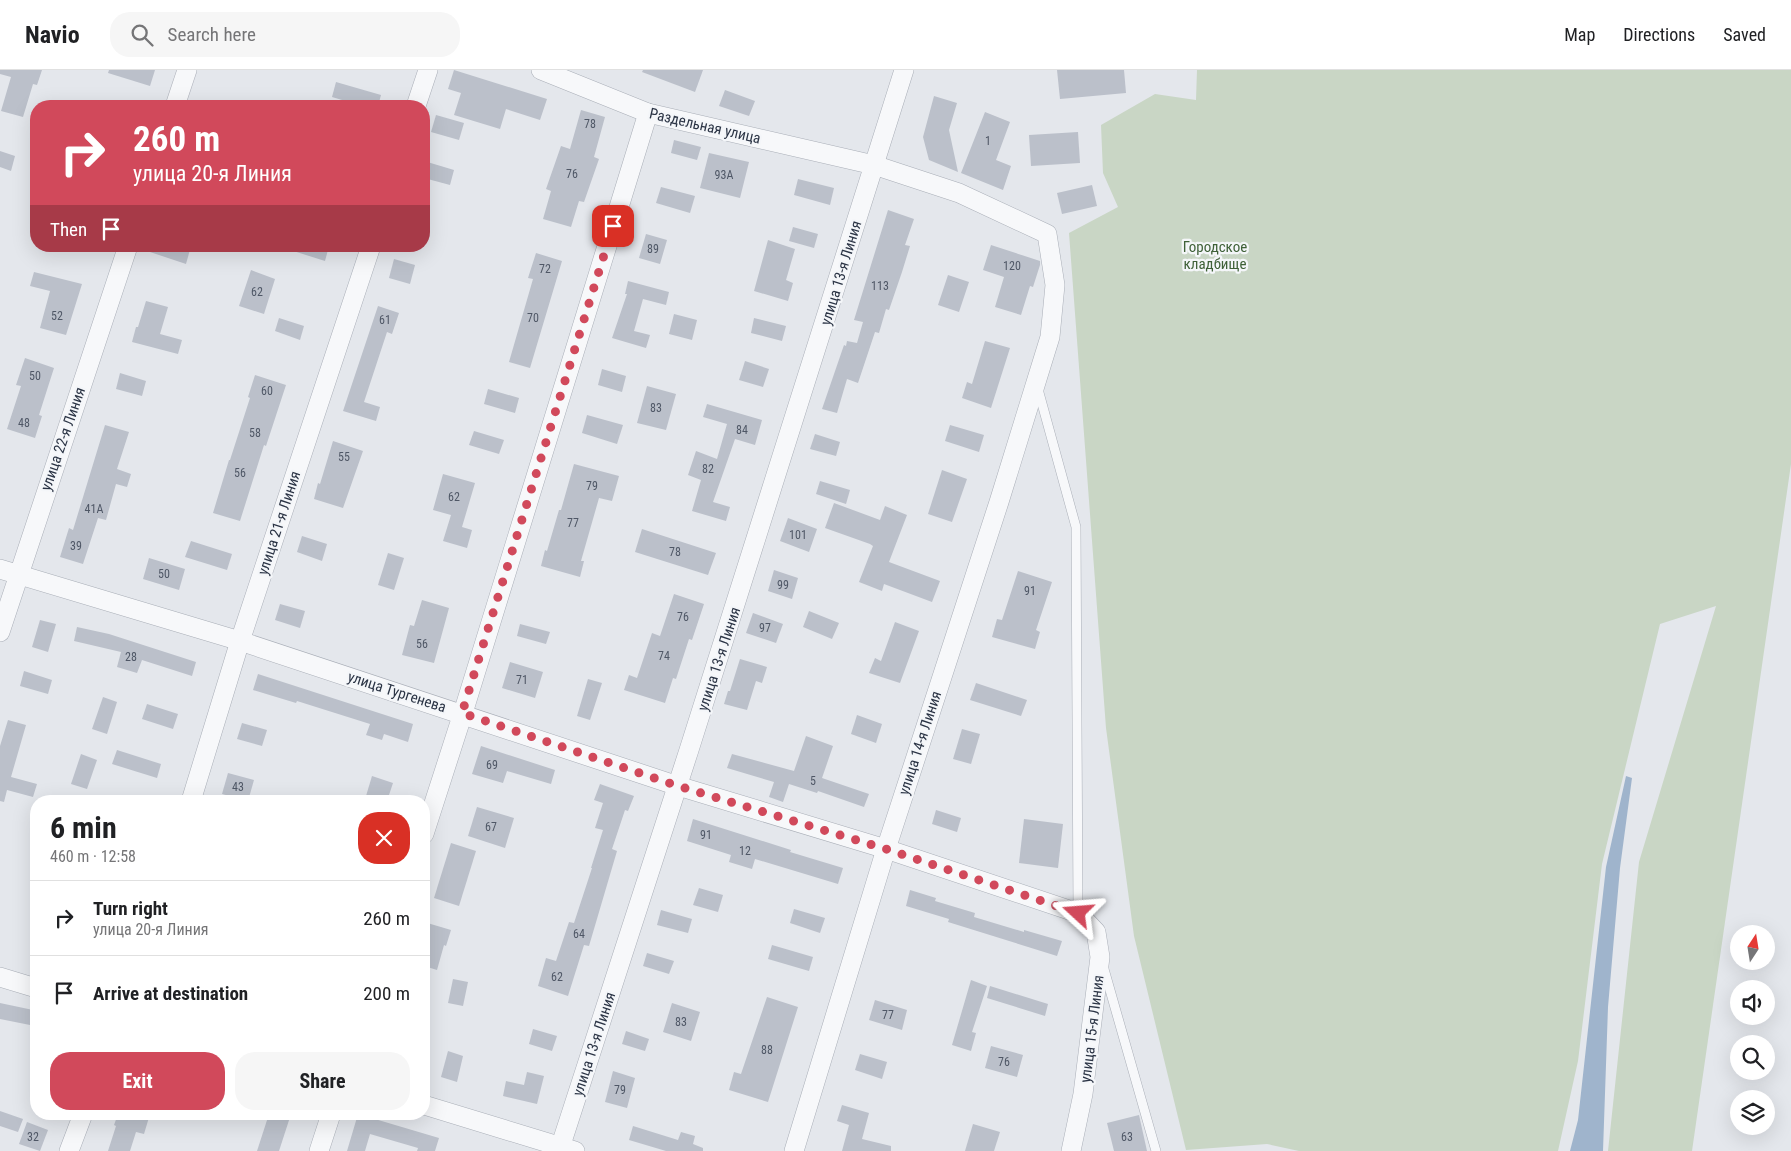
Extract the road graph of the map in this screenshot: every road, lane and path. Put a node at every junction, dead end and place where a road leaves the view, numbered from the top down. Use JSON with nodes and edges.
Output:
{"nodes":[{"id":1,"x":187,"y":70,"type":"edge"},
{"id":2,"x":428,"y":70,"type":"edge"},
{"id":3,"x":542,"y":70,"type":"edge"},
{"id":4,"x":904,"y":70,"type":"edge"},
{"id":5,"x":177,"y":100,"type":"edge"},
{"id":6,"x":418,"y":100,"type":"edge"},
{"id":7,"x":648,"y":113,"type":"junction"},
{"id":8,"x":874,"y":165,"type":"junction"},
{"id":9,"x":126,"y":252,"type":"edge"},
{"id":10,"x":370,"y":252,"type":"edge"},
{"id":11,"x":1050,"y":337,"type":"joint"},
{"id":12,"x":1036,"y":382,"type":"junction"},
{"id":13,"x":9,"y":572,"type":"edge"},
{"id":14,"x":0,"y":632,"type":"edge"},
{"id":15,"x":240,"y":641,"type":"junction"},
{"id":16,"x":462,"y":713,"type":"junction"},
{"id":17,"x":678,"y":786,"type":"junction"},
{"id":18,"x":193,"y":795,"type":"edge"},
{"id":19,"x":430,"y":815,"type":"edge"},
{"id":20,"x":886,"y":849,"type":"junction"},
{"id":21,"x":1078,"y":913,"type":"junction"},
{"id":22,"x":1100,"y":957,"type":"junction"},
{"id":23,"x":0,"y":977,"type":"edge"},
{"id":24,"x":30,"y":986,"type":"edge"},
{"id":25,"x":430,"y":1107,"type":"edge"},
{"id":26,"x":81,"y":1120,"type":"edge"},
{"id":27,"x":330,"y":1120,"type":"edge"},
{"id":28,"x":565,"y":1150,"type":"edge"},
{"id":29,"x":70,"y":1151,"type":"edge"},
{"id":30,"x":319,"y":1151,"type":"edge"},
{"id":31,"x":794,"y":1151,"type":"edge"},
{"id":32,"x":1071,"y":1151,"type":"edge"},
{"id":33,"x":1156,"y":1151,"type":"edge"}],
"edges":[{"from":1,"to":5,"type":"street"},
{"from":2,"to":6,"type":"street"},
{"from":3,"to":7,"type":"street","name":"Раздельная улица"},
{"from":4,"to":8,"type":"street","name":"улица 13-я Линия"},
{"from":7,"to":8,"type":"street","name":"Раздельная улица"},
{"from":7,"to":16,"type":"street"},
{"from":8,"to":11,"type":"street","name":"Раздельная улица"},
{"from":8,"to":17,"type":"street","name":"улица 13-я Линия"},
{"from":9,"to":13,"type":"street","name":"улица 22-я Линия"},
{"from":10,"to":15,"type":"street","name":"улица 21-я Линия"},
{"from":11,"to":12,"type":"street","name":"улица 14-я Линия"},
{"from":12,"to":20,"type":"street","name":"улица 14-я Линия"},
{"from":12,"to":21,"type":"lane"},
{"from":13,"to":14,"type":"street","name":"улица 22-я Линия"},
{"from":13,"to":15,"type":"street","name":"улица Тургенева"},
{"from":15,"to":16,"type":"street","name":"улица Тургенева"},
{"from":15,"to":18,"type":"street","name":"улица 21-я Линия"},
{"from":16,"to":17,"type":"street","name":"улица Тургенева"},
{"from":16,"to":19,"type":"street"},
{"from":17,"to":20,"type":"street","name":"улица Тургенева"},
{"from":17,"to":28,"type":"street","name":"улица 13-я Линия"},
{"from":20,"to":21,"type":"street","name":"улица Тургенева"},
{"from":20,"to":31,"type":"street","name":"улица 14-я Линия"},
{"from":21,"to":22,"type":"street","name":"улица 15-я Линия"},
{"from":22,"to":32,"type":"street","name":"улица 15-я Линия"},
{"from":22,"to":33,"type":"lane"},
{"from":23,"to":24,"type":"street"},
{"from":25,"to":28,"type":"street"},
{"from":26,"to":29,"type":"street"},
{"from":27,"to":30,"type":"street"}]}
